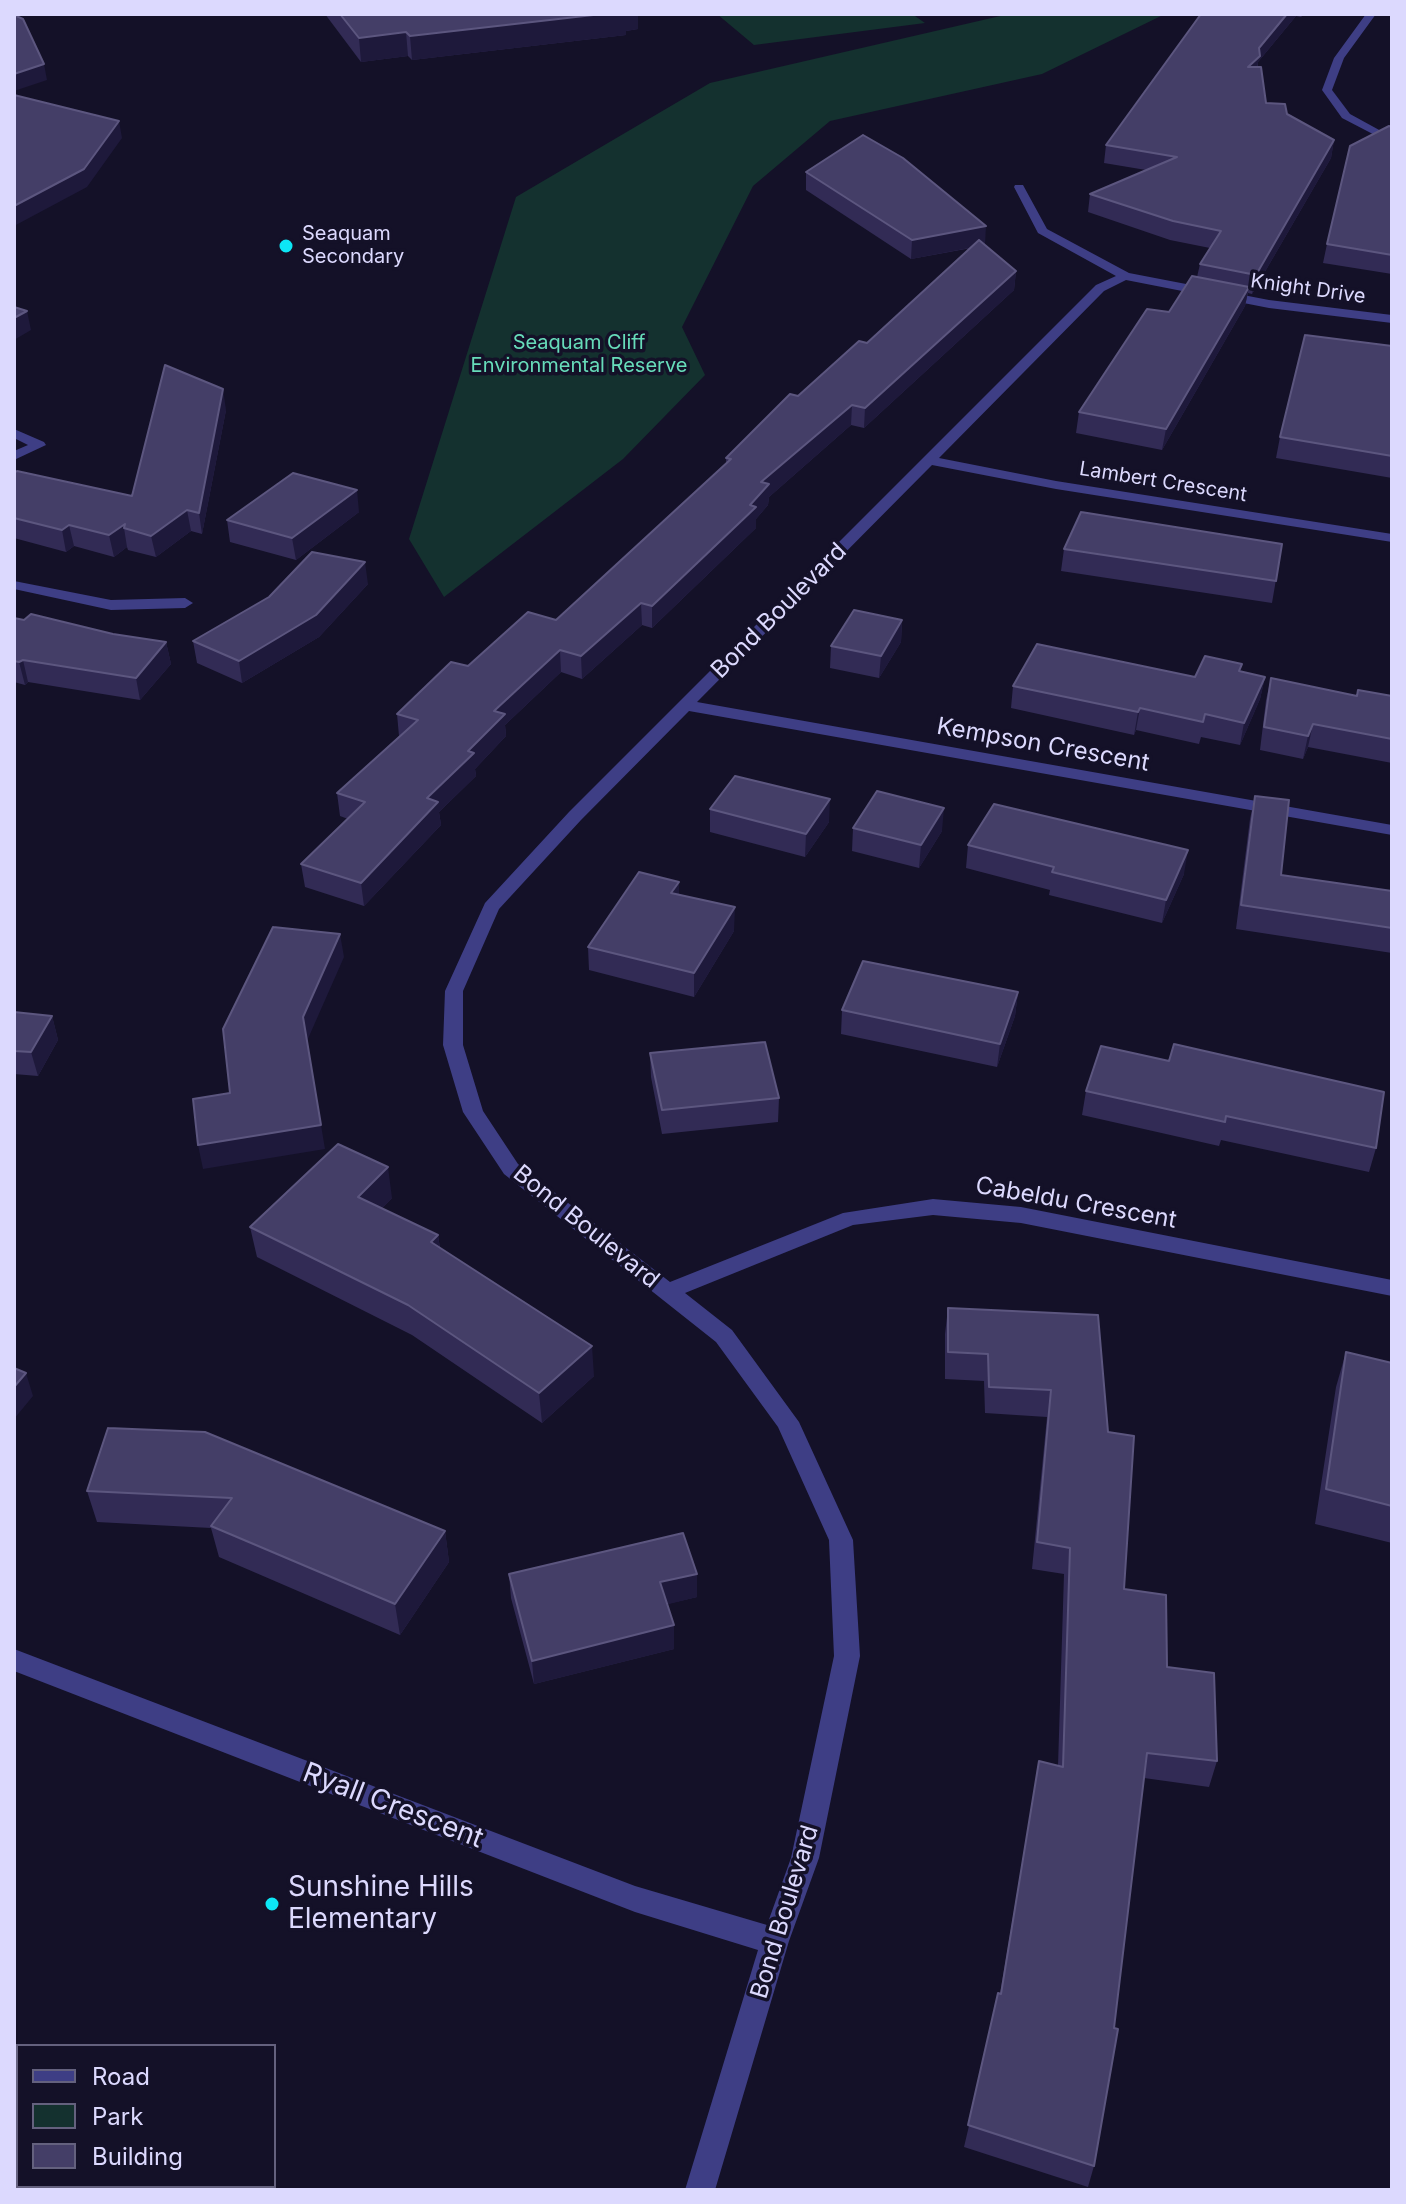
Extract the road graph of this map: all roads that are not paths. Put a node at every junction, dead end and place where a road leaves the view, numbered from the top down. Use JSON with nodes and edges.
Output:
{"nodes":[{"id":1,"x":1371,"y":14,"type":"edge"},
{"id":2,"x":1392,"y":141,"type":"edge"},
{"id":3,"x":1019,"y":187,"type":"dead end"},
{"id":4,"x":1125,"y":276,"type":"junction"},
{"id":5,"x":1392,"y":319,"type":"edge"},
{"id":6,"x":14,"y":433,"type":"edge"},
{"id":7,"x":14,"y":456,"type":"edge"},
{"id":8,"x":929,"y":460,"type":"junction"},
{"id":9,"x":1392,"y":538,"type":"edge"},
{"id":10,"x":14,"y":585,"type":"edge"},
{"id":11,"x":185,"y":603,"type":"dead end"},
{"id":12,"x":685,"y":705,"type":"junction"},
{"id":13,"x":1392,"y":830,"type":"edge"},
{"id":14,"x":1392,"y":1288,"type":"edge"},
{"id":15,"x":666,"y":1292,"type":"junction"},
{"id":16,"x":14,"y":1660,"type":"edge"},
{"id":17,"x":775,"y":1941,"type":"junction"},
{"id":18,"x":700,"y":2190,"type":"edge"}],
"edges":[{"from":1,"to":2,"type":"street"},
{"from":3,"to":4,"type":"street","name":"Knight Drive"},
{"from":4,"to":5,"type":"street","name":"Knight Drive"},
{"from":4,"to":8,"type":"street","name":"Bond Boulevard"},
{"from":6,"to":7,"type":"street"},
{"from":8,"to":9,"type":"street","name":"Lambert Crescent"},
{"from":8,"to":12,"type":"street","name":"Bond Boulevard"},
{"from":10,"to":11,"type":"street"},
{"from":12,"to":13,"type":"street","name":"Kempson Crescent"},
{"from":12,"to":15,"type":"street","name":"Bond Boulevard"},
{"from":14,"to":15,"type":"street","name":"Cabeldu Crescent"},
{"from":15,"to":17,"type":"street","name":"Bond Boulevard"},
{"from":16,"to":17,"type":"street","name":"Ryall Crescent"},
{"from":17,"to":18,"type":"street","name":"Bond Boulevard"}]}
